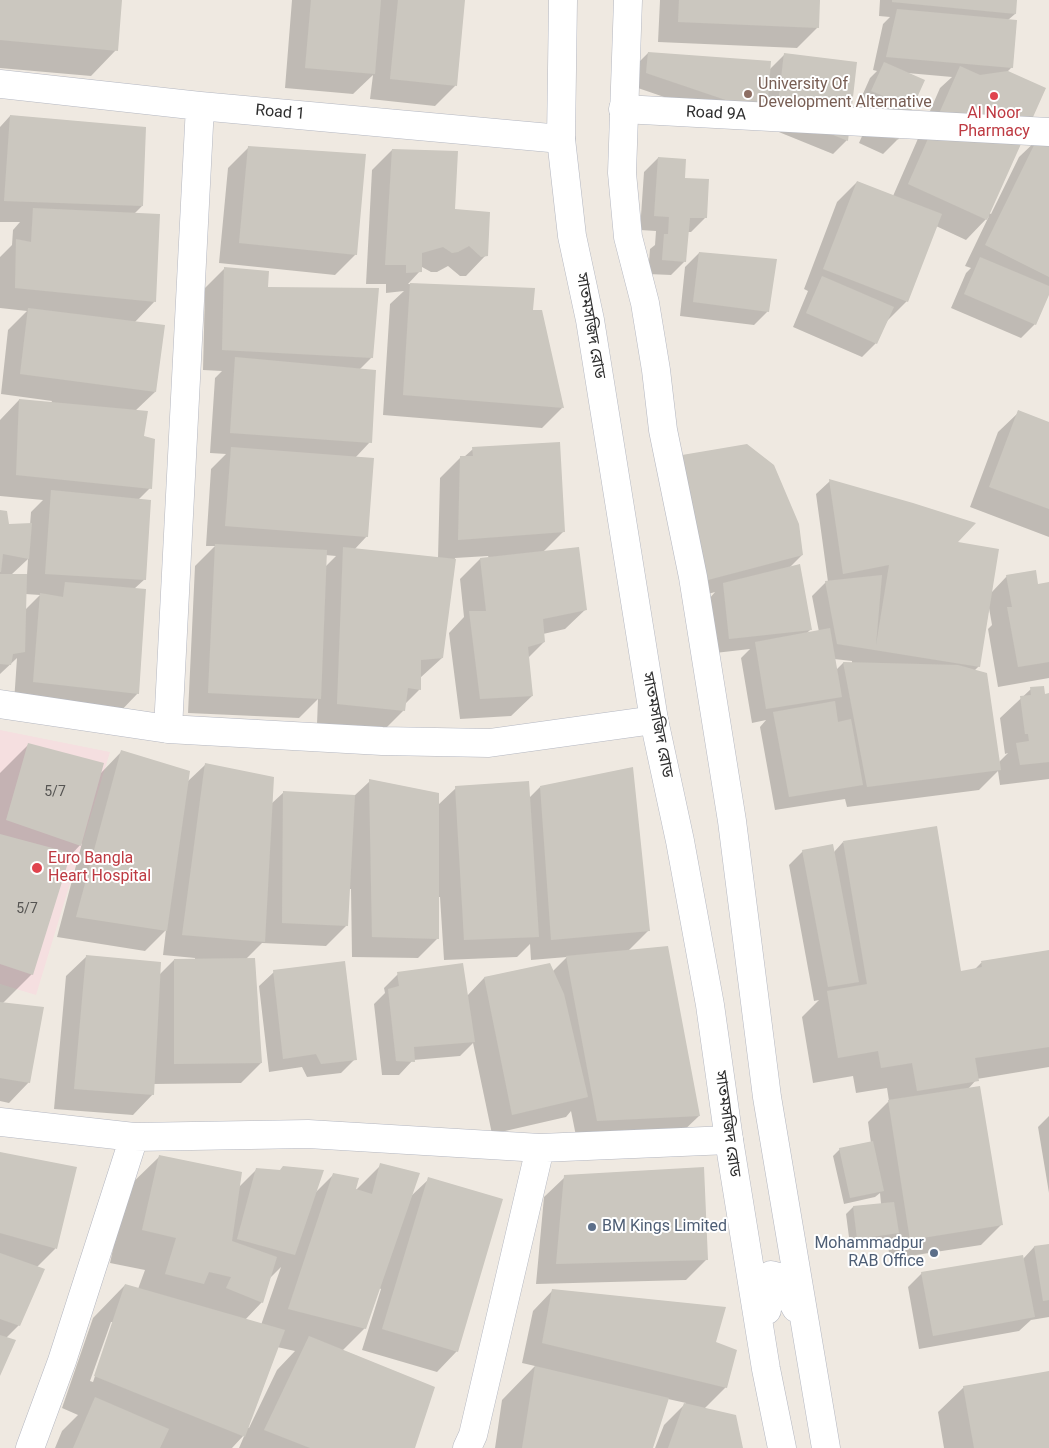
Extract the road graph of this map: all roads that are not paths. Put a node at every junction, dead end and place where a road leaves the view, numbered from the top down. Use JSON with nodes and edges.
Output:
{"nodes":[{"id":1,"x":563,"y":0,"type":"edge"},
{"id":2,"x":628,"y":0,"type":"edge"},
{"id":3,"x":0,"y":84,"type":"edge"},
{"id":4,"x":200,"y":106,"type":"junction"},
{"id":5,"x":623,"y":109,"type":"junction"},
{"id":6,"x":1049,"y":132,"type":"edge"},
{"id":7,"x":561,"y":140,"type":"junction"},
{"id":8,"x":0,"y":704,"type":"edge"},
{"id":9,"x":654,"y":720,"type":"junction"},
{"id":10,"x":168,"y":729,"type":"junction"},
{"id":11,"x":0,"y":1122,"type":"edge"},
{"id":12,"x":134,"y":1136,"type":"junction"},
{"id":13,"x":729,"y":1140,"type":"junction"},
{"id":14,"x":540,"y":1148,"type":"junction"},
{"id":15,"x":780,"y":1174,"type":"junction"},
{"id":16,"x":746,"y":1244,"type":"junction"},
{"id":17,"x":806,"y":1331,"type":"junction"},
{"id":18,"x":766,"y":1369,"type":"junction"},
{"id":19,"x":30,"y":1448,"type":"edge"},
{"id":20,"x":467,"y":1448,"type":"edge"},
{"id":21,"x":782,"y":1448,"type":"edge"},
{"id":22,"x":826,"y":1448,"type":"edge"}],
"edges":[{"from":1,"to":7,"type":"street","name":"সাতমসজিদ রোড"},
{"from":2,"to":5,"type":"street"},
{"from":3,"to":4,"type":"street","name":"Road 1"},
{"from":4,"to":7,"type":"street","name":"Road 1"},
{"from":4,"to":10,"type":"street"},
{"from":5,"to":6,"type":"street","name":"Road 9A"},
{"from":5,"to":15,"type":"street"},
{"from":7,"to":9,"type":"street","name":"সাতমসজিদ রোড"},
{"from":8,"to":10,"type":"street"},
{"from":9,"to":10,"type":"street"},
{"from":9,"to":13,"type":"street","name":"সাতমসজিদ রোড"},
{"from":11,"to":12,"type":"street"},
{"from":12,"to":14,"type":"street"},
{"from":12,"to":19,"type":"street"},
{"from":13,"to":14,"type":"street"},
{"from":13,"to":16,"type":"street","name":"সাতমসজিদ রোড"},
{"from":14,"to":20,"type":"street"},
{"from":15,"to":16,"type":"street"},
{"from":15,"to":17,"type":"street"},
{"from":16,"to":18,"type":"street","name":"সাতমসজিদ রোড"},
{"from":17,"to":18,"type":"street"},
{"from":17,"to":22,"type":"street"},
{"from":18,"to":21,"type":"street","name":"সাতমসজিদ রোড"}]}
